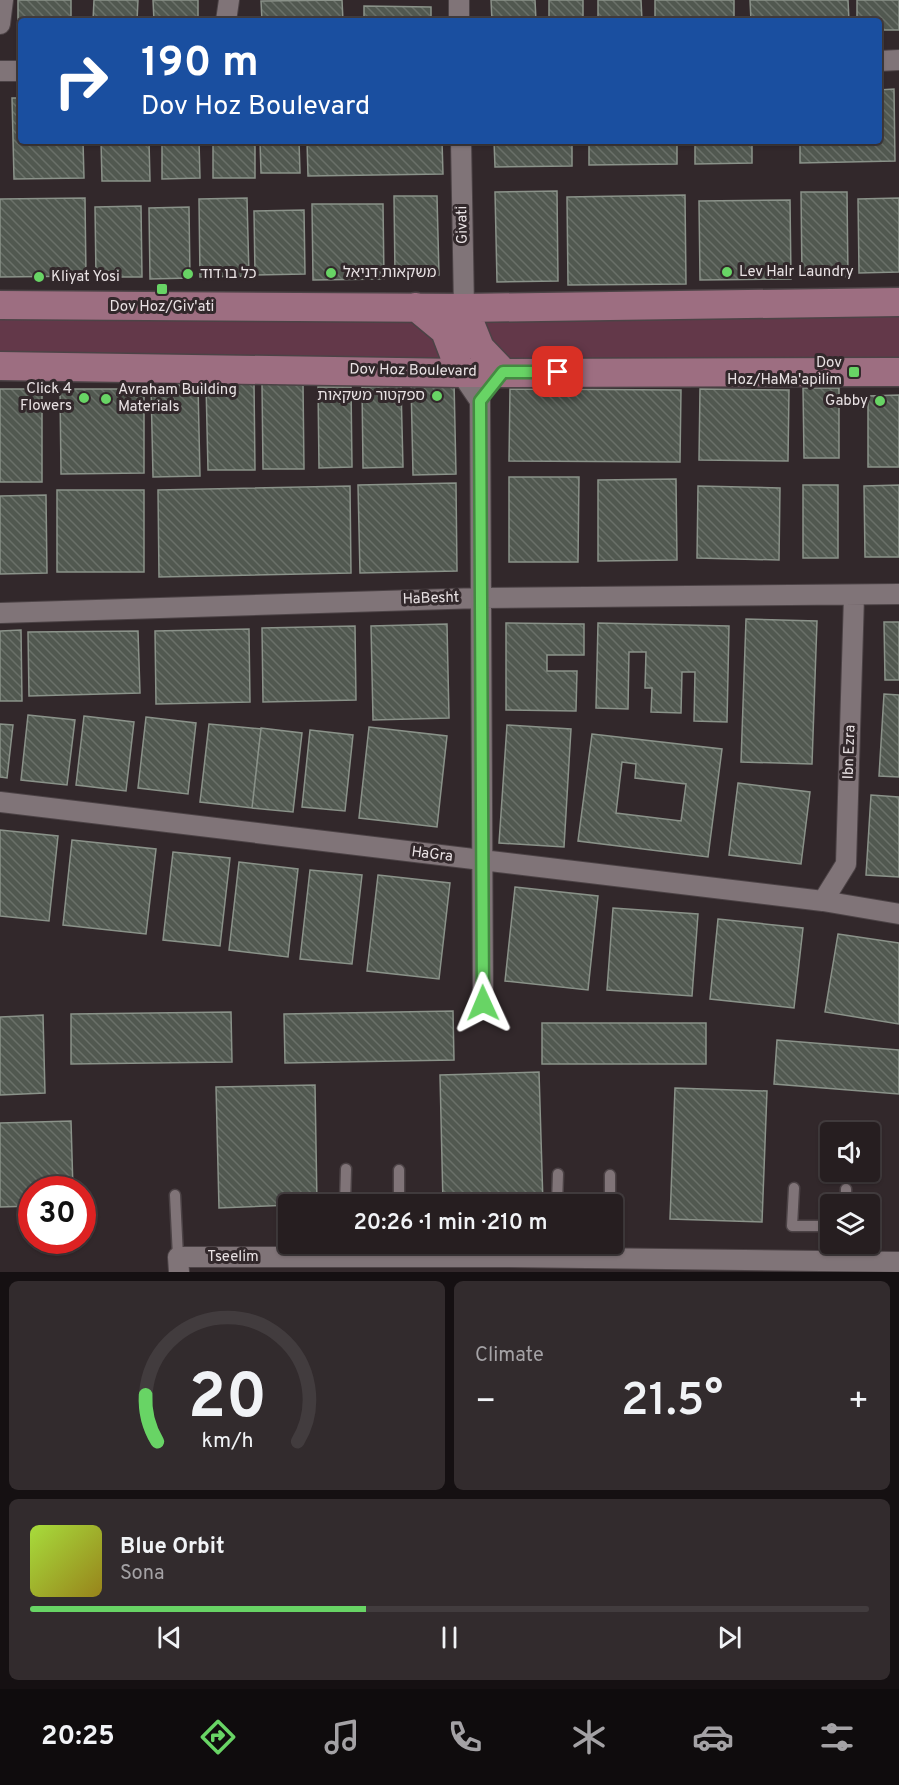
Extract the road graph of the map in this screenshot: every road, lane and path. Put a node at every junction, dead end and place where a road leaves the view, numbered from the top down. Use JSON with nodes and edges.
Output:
{"nodes":[{"id":1,"x":3,"y":0,"type":"edge"},
{"id":2,"x":230,"y":0,"type":"edge"},
{"id":3,"x":459,"y":0,"type":"edge"},
{"id":4,"x":227,"y":18,"type":"edge"},
{"id":5,"x":459,"y":18,"type":"edge"},
{"id":6,"x":0,"y":24,"type":"edge"},
{"id":7,"x":899,"y":60,"type":"edge"},
{"id":8,"x":882,"y":61,"type":"edge"},
{"id":9,"x":0,"y":71,"type":"edge"},
{"id":10,"x":18,"y":71,"type":"edge"},
{"id":11,"x":461,"y":144,"type":"edge"},
{"id":12,"x":899,"y":302,"type":"edge"},
{"id":13,"x":0,"y":305,"type":"edge"},
{"id":14,"x":416,"y":307,"type":"junction"},
{"id":15,"x":464,"y":308,"type":"junction"},
{"id":16,"x":0,"y":366,"type":"edge"},
{"id":17,"x":503,"y":372,"type":"junction"},
{"id":18,"x":899,"y":372,"type":"edge"},
{"id":19,"x":461,"y":373,"type":"junction"},
{"id":20,"x":480,"y":401,"type":"junction"},
{"id":21,"x":899,"y":594,"type":"edge"},
{"id":22,"x":854,"y":596,"type":"junction"},
{"id":23,"x":480,"y":598,"type":"junction"},
{"id":24,"x":0,"y":613,"type":"edge"},
{"id":25,"x":0,"y":802,"type":"edge"},
{"id":26,"x":481,"y":861,"type":"junction"},
{"id":27,"x":823,"y":901,"type":"junction"},
{"id":28,"x":899,"y":914,"type":"edge"},
{"id":29,"x":483,"y":1003,"type":"dead end"},
{"id":30,"x":346,"y":1169,"type":"dead end"},
{"id":31,"x":399,"y":1170,"type":"dead end"},
{"id":32,"x":558,"y":1174,"type":"dead end"},
{"id":33,"x":610,"y":1175,"type":"dead end"},
{"id":34,"x":794,"y":1188,"type":"dead end"},
{"id":35,"x":846,"y":1189,"type":"dead end"},
{"id":36,"x":345,"y":1194,"type":"edge"},
{"id":37,"x":399,"y":1194,"type":"edge"},
{"id":38,"x":557,"y":1194,"type":"edge"},
{"id":39,"x":610,"y":1194,"type":"edge"},
{"id":40,"x":846,"y":1194,"type":"edge"},
{"id":41,"x":176,"y":1195,"type":"dead end"},
{"id":42,"x":820,"y":1226,"type":"edge"},
{"id":43,"x":623,"y":1251,"type":"edge"},
{"id":44,"x":820,"y":1253,"type":"edge"},
{"id":45,"x":340,"y":1254,"type":"edge"},
{"id":46,"x":427,"y":1254,"type":"edge"},
{"id":47,"x":587,"y":1254,"type":"edge"},
{"id":48,"x":852,"y":1254,"type":"edge"},
{"id":49,"x":899,"y":1262,"type":"edge"},
{"id":50,"x":178,"y":1265,"type":"edge"},
{"id":51,"x":503,"y":1265,"type":"edge"}],
"edges":[{"from":1,"to":6,"type":"street"},
{"from":2,"to":4,"type":"street"},
{"from":3,"to":5,"type":"street"},
{"from":7,"to":8,"type":"street"},
{"from":9,"to":10,"type":"street"},
{"from":11,"to":15,"type":"street","name":"Givati"},
{"from":12,"to":15,"type":"street"},
{"from":13,"to":14,"type":"street"},
{"from":14,"to":15,"type":"street"},
{"from":14,"to":19,"type":"street"},
{"from":15,"to":17,"type":"street"},
{"from":16,"to":19,"type":"street","name":"Dov Hoz Boulevard"},
{"from":17,"to":18,"type":"street","name":"Dov Hoz Boulevard"},
{"from":17,"to":19,"type":"street","name":"Dov Hoz Boulevard"},
{"from":17,"to":20,"type":"street"},
{"from":19,"to":20,"type":"street"},
{"from":20,"to":23,"type":"street"},
{"from":21,"to":22,"type":"street","name":"HaBesht"},
{"from":22,"to":23,"type":"street","name":"HaBesht"},
{"from":22,"to":27,"type":"street","name":"Ibn Ezra"},
{"from":23,"to":24,"type":"street","name":"HaBesht"},
{"from":23,"to":26,"type":"street"},
{"from":25,"to":26,"type":"street","name":"HaGra"},
{"from":26,"to":27,"type":"street","name":"HaGra"},
{"from":26,"to":29,"type":"street"},
{"from":27,"to":28,"type":"street","name":"HaGra"},
{"from":30,"to":36,"type":"lane"},
{"from":31,"to":37,"type":"lane"},
{"from":32,"to":38,"type":"lane"},
{"from":33,"to":39,"type":"lane"},
{"from":34,"to":42,"type":"lane"},
{"from":35,"to":40,"type":"lane"},
{"from":41,"to":50,"type":"lane"},
{"from":43,"to":44,"type":"street","name":"Tseelim"},
{"from":45,"to":50,"type":"street","name":"Tseelim"},
{"from":46,"to":51,"type":"street","name":"Tseelim"},
{"from":47,"to":51,"type":"street","name":"Tseelim"},
{"from":48,"to":49,"type":"street","name":"Tseelim"}]}
